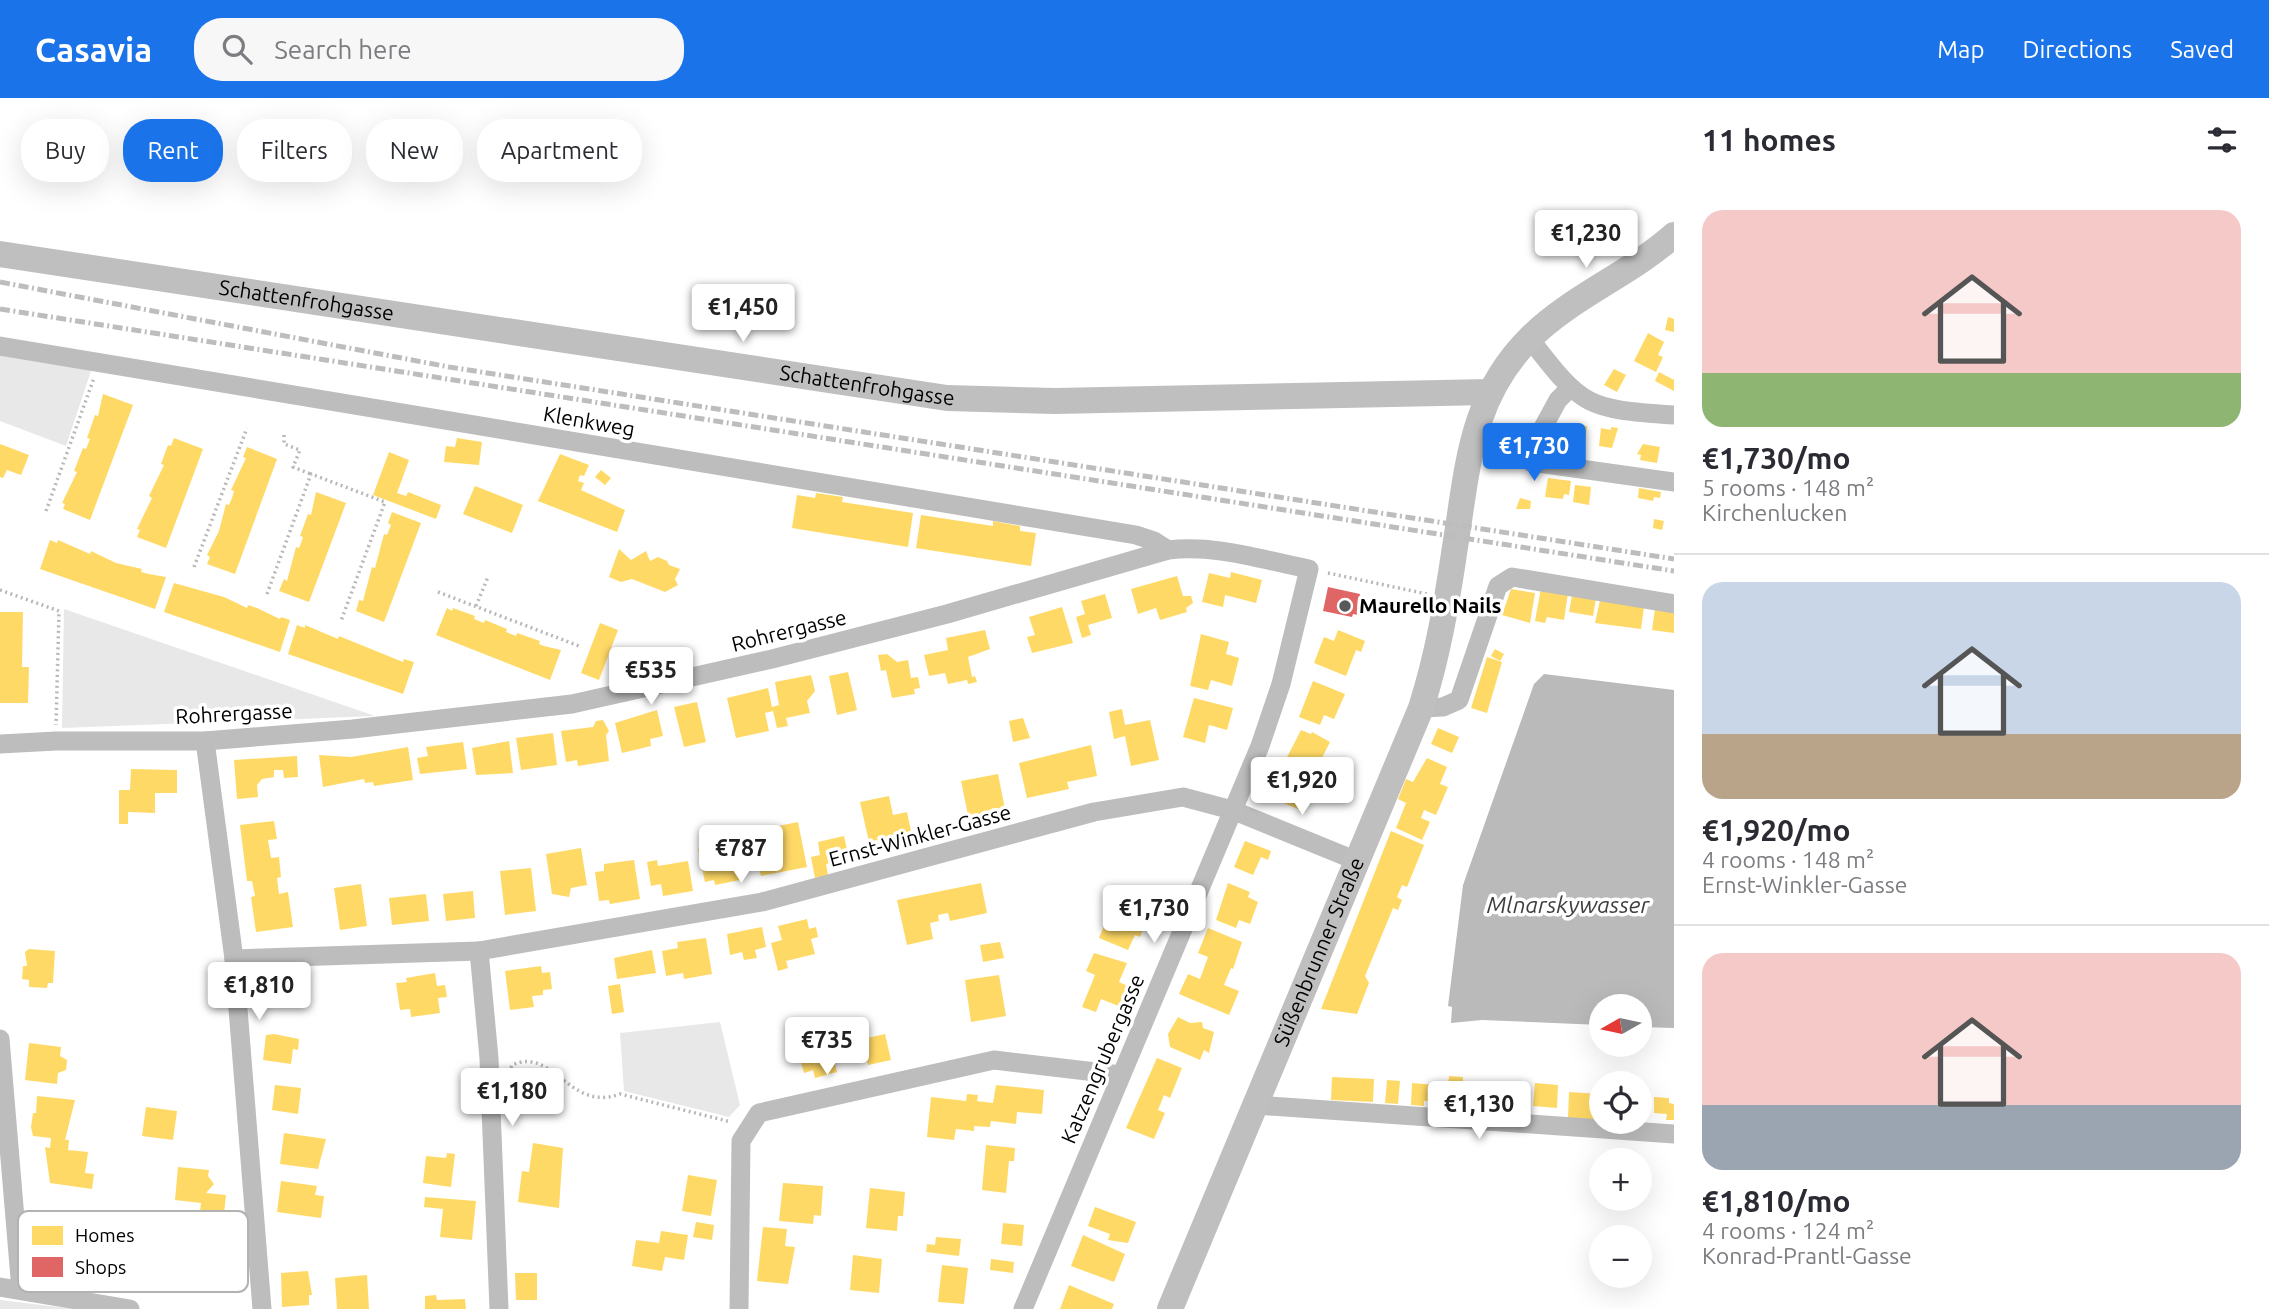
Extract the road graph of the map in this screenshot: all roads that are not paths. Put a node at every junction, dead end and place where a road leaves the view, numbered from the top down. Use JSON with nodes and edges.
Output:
{"nodes":[{"id":1,"x":1674,"y":235,"type":"edge"},
{"id":2,"x":0,"y":254,"type":"edge"},
{"id":3,"x":1530,"y":339,"type":"junction"},
{"id":4,"x":0,"y":346,"type":"edge"},
{"id":5,"x":1570,"y":388,"type":"junction"},
{"id":6,"x":1489,"y":392,"type":"junction"},
{"id":7,"x":1674,"y":415,"type":"edge"},
{"id":8,"x":1674,"y":482,"type":"edge"},
{"id":9,"x":1168,"y":550,"type":"junction"},
{"id":10,"x":1305,"y":589,"type":"joint"},
{"id":11,"x":1674,"y":604,"type":"edge"},
{"id":12,"x":1421,"y":708,"type":"junction"},
{"id":13,"x":205,"y":741,"type":"junction"},
{"id":14,"x":0,"y":744,"type":"edge"},
{"id":15,"x":1232,"y":810,"type":"junction"},
{"id":16,"x":1357,"y":860,"type":"junction"},
{"id":17,"x":479,"y":951,"type":"junction"},
{"id":18,"x":234,"y":960,"type":"junction"},
{"id":19,"x":0,"y":1039,"type":"edge"},
{"id":20,"x":1121,"y":1075,"type":"junction"},
{"id":21,"x":1255,"y":1105,"type":"junction"},
{"id":22,"x":1674,"y":1134,"type":"edge"},
{"id":23,"x":18,"y":1254,"type":"edge"},
{"id":24,"x":0,"y":1287,"type":"edge"},
{"id":25,"x":18,"y":1290,"type":"edge"},
{"id":26,"x":32,"y":1292,"type":"edge"},
{"id":27,"x":130,"y":1309,"type":"edge"},
{"id":28,"x":262,"y":1309,"type":"edge"},
{"id":29,"x":499,"y":1309,"type":"edge"},
{"id":30,"x":739,"y":1309,"type":"edge"},
{"id":31,"x":1023,"y":1309,"type":"edge"},
{"id":32,"x":1170,"y":1309,"type":"edge"}],
"edges":[{"from":1,"to":3,"type":"street","name":"Süßenbrunner Straße"},
{"from":2,"to":6,"type":"street","name":"Schattenfrohgasse"},
{"from":3,"to":5,"type":"street"},
{"from":3,"to":6,"type":"street","name":"Süßenbrunner Straße"},
{"from":4,"to":9,"type":"street","name":"Klenkweg"},
{"from":5,"to":7,"type":"street"},
{"from":5,"to":8,"type":"street"},
{"from":6,"to":12,"type":"street","name":"Süßenbrunner Straße"},
{"from":9,"to":10,"type":"street","name":"Rohrergasse"},
{"from":9,"to":13,"type":"street","name":"Rohrergasse"},
{"from":10,"to":15,"type":"street","name":"Katzengrubergasse"},
{"from":11,"to":12,"type":"street"},
{"from":12,"to":16,"type":"street","name":"Süßenbrunner Straße"},
{"from":13,"to":14,"type":"street","name":"Rohrergasse"},
{"from":13,"to":18,"type":"street"},
{"from":15,"to":16,"type":"street","name":"Ernst-Winkler-Gasse"},
{"from":15,"to":17,"type":"street","name":"Ernst-Winkler-Gasse"},
{"from":15,"to":20,"type":"street","name":"Katzengrubergasse"},
{"from":16,"to":21,"type":"street","name":"Süßenbrunner Straße"},
{"from":17,"to":18,"type":"street","name":"Ernst-Winkler-Gasse"},
{"from":17,"to":29,"type":"street"},
{"from":18,"to":28,"type":"street"},
{"from":19,"to":23,"type":"street"},
{"from":20,"to":30,"type":"street"},
{"from":20,"to":31,"type":"street","name":"Katzengrubergasse"},
{"from":21,"to":22,"type":"street"},
{"from":21,"to":32,"type":"street","name":"Süßenbrunner Straße"},
{"from":24,"to":25,"type":"street"},
{"from":26,"to":27,"type":"street"}]}
